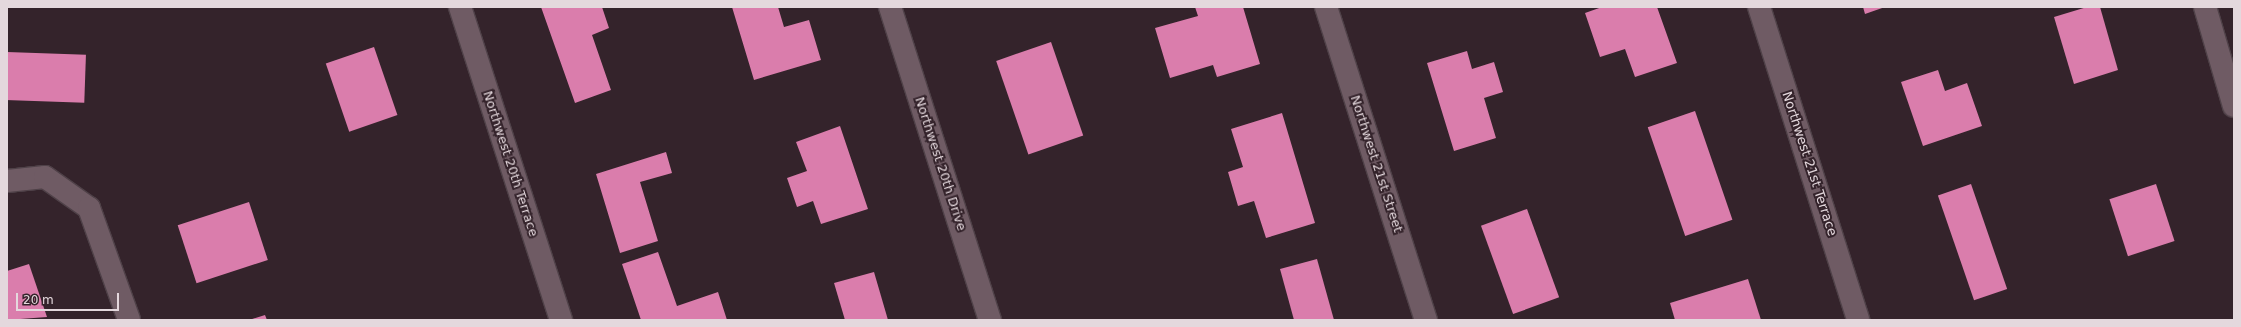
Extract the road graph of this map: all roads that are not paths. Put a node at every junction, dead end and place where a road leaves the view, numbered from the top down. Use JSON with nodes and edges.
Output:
{"nodes":[{"id":1,"x":460,"y":7,"type":"edge"},
{"id":2,"x":890,"y":7,"type":"edge"},
{"id":3,"x":1326,"y":7,"type":"edge"},
{"id":4,"x":1760,"y":7,"type":"edge"},
{"id":5,"x":2205,"y":7,"type":"edge"},
{"id":6,"x":2234,"y":106,"type":"edge"},
{"id":7,"x":7,"y":181,"type":"edge"},
{"id":8,"x":129,"y":320,"type":"edge"},
{"id":9,"x":561,"y":320,"type":"edge"},
{"id":10,"x":990,"y":320,"type":"edge"},
{"id":11,"x":1426,"y":320,"type":"edge"},
{"id":12,"x":1858,"y":320,"type":"edge"}],
"edges":[{"from":1,"to":9,"type":"street","name":"Northwest 20th Terrace"},
{"from":2,"to":10,"type":"street","name":"Northwest 20th Drive"},
{"from":3,"to":11,"type":"street","name":"Northwest 21st Street"},
{"from":4,"to":12,"type":"street","name":"Northwest 21st Terrace"},
{"from":5,"to":6,"type":"street"},
{"from":7,"to":8,"type":"street"}]}
